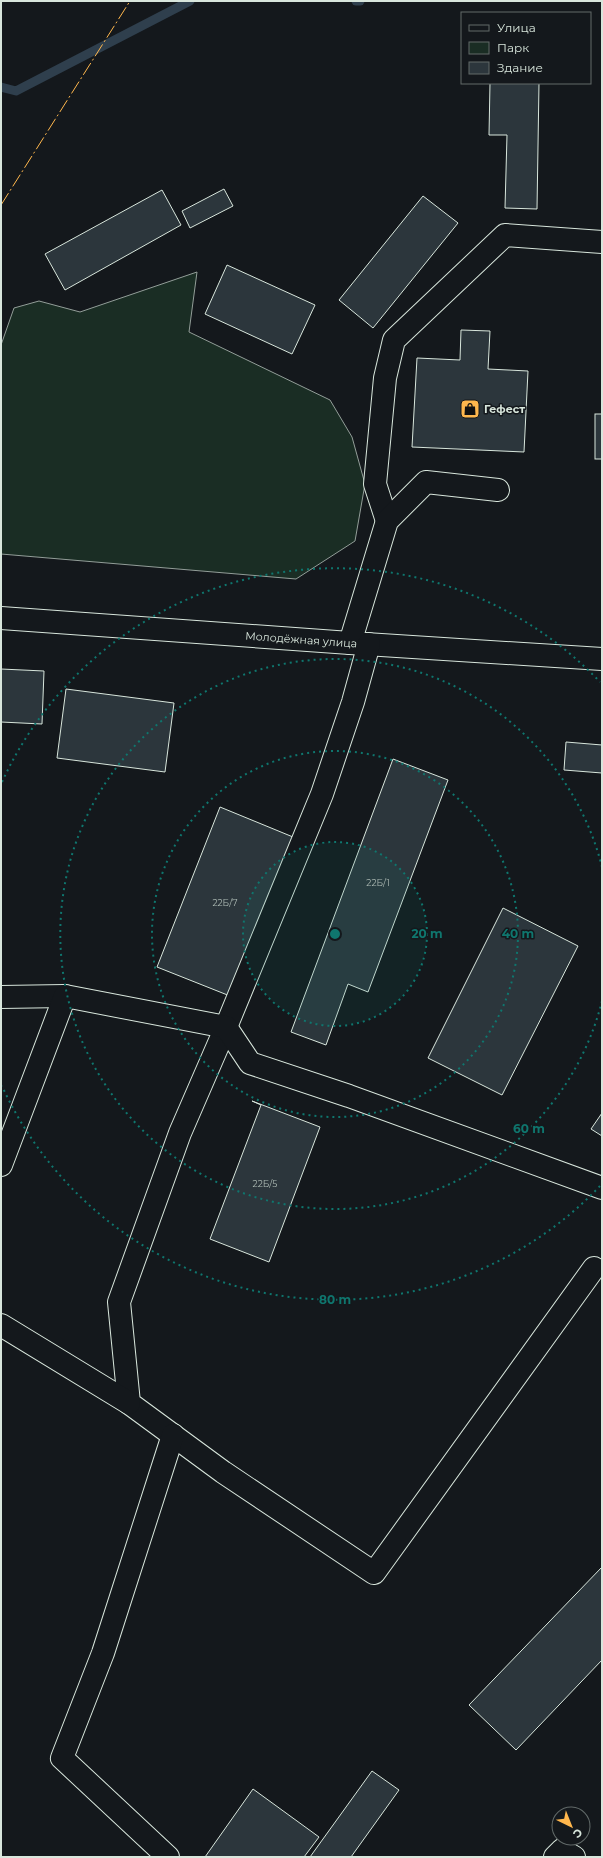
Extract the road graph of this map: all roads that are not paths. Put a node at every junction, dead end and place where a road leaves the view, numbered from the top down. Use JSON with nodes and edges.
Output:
{"nodes":[{"id":1,"x":602,"y":242,"type":"edge"},
{"id":2,"x":498,"y":490,"type":"dead end"},
{"id":3,"x":387,"y":521,"type":"junction"},
{"id":4,"x":1,"y":618,"type":"edge"},
{"id":5,"x":359,"y":644,"type":"junction"},
{"id":6,"x":602,"y":659,"type":"edge"},
{"id":7,"x":65,"y":996,"type":"junction"},
{"id":8,"x":1,"y":997,"type":"edge"},
{"id":9,"x":226,"y":1027,"type":"junction"},
{"id":10,"x":1,"y":1165,"type":"edge"},
{"id":11,"x":602,"y":1188,"type":"edge"},
{"id":12,"x":594,"y":1268,"type":"dead end"},
{"id":13,"x":1,"y":1325,"type":"edge"},
{"id":14,"x":129,"y":1402,"type":"junction"},
{"id":15,"x":173,"y":1435,"type":"junction"},
{"id":16,"x":168,"y":1857,"type":"edge"},
{"id":17,"x":555,"y":1857,"type":"edge"},
{"id":18,"x":574,"y":1857,"type":"edge"}],
"edges":[{"from":1,"to":3,"type":"street"},
{"from":2,"to":3,"type":"street"},
{"from":3,"to":5,"type":"street"},
{"from":4,"to":5,"type":"street","name":"Молодёжная улица"},
{"from":5,"to":6,"type":"street","name":"Молодёжная улица"},
{"from":5,"to":9,"type":"street"},
{"from":7,"to":8,"type":"street"},
{"from":7,"to":9,"type":"street"},
{"from":7,"to":10,"type":"street"},
{"from":9,"to":11,"type":"street"},
{"from":9,"to":14,"type":"street"},
{"from":12,"to":15,"type":"street"},
{"from":13,"to":14,"type":"street"},
{"from":14,"to":15,"type":"street"},
{"from":15,"to":16,"type":"street"},
{"from":17,"to":18,"type":"street"}]}
